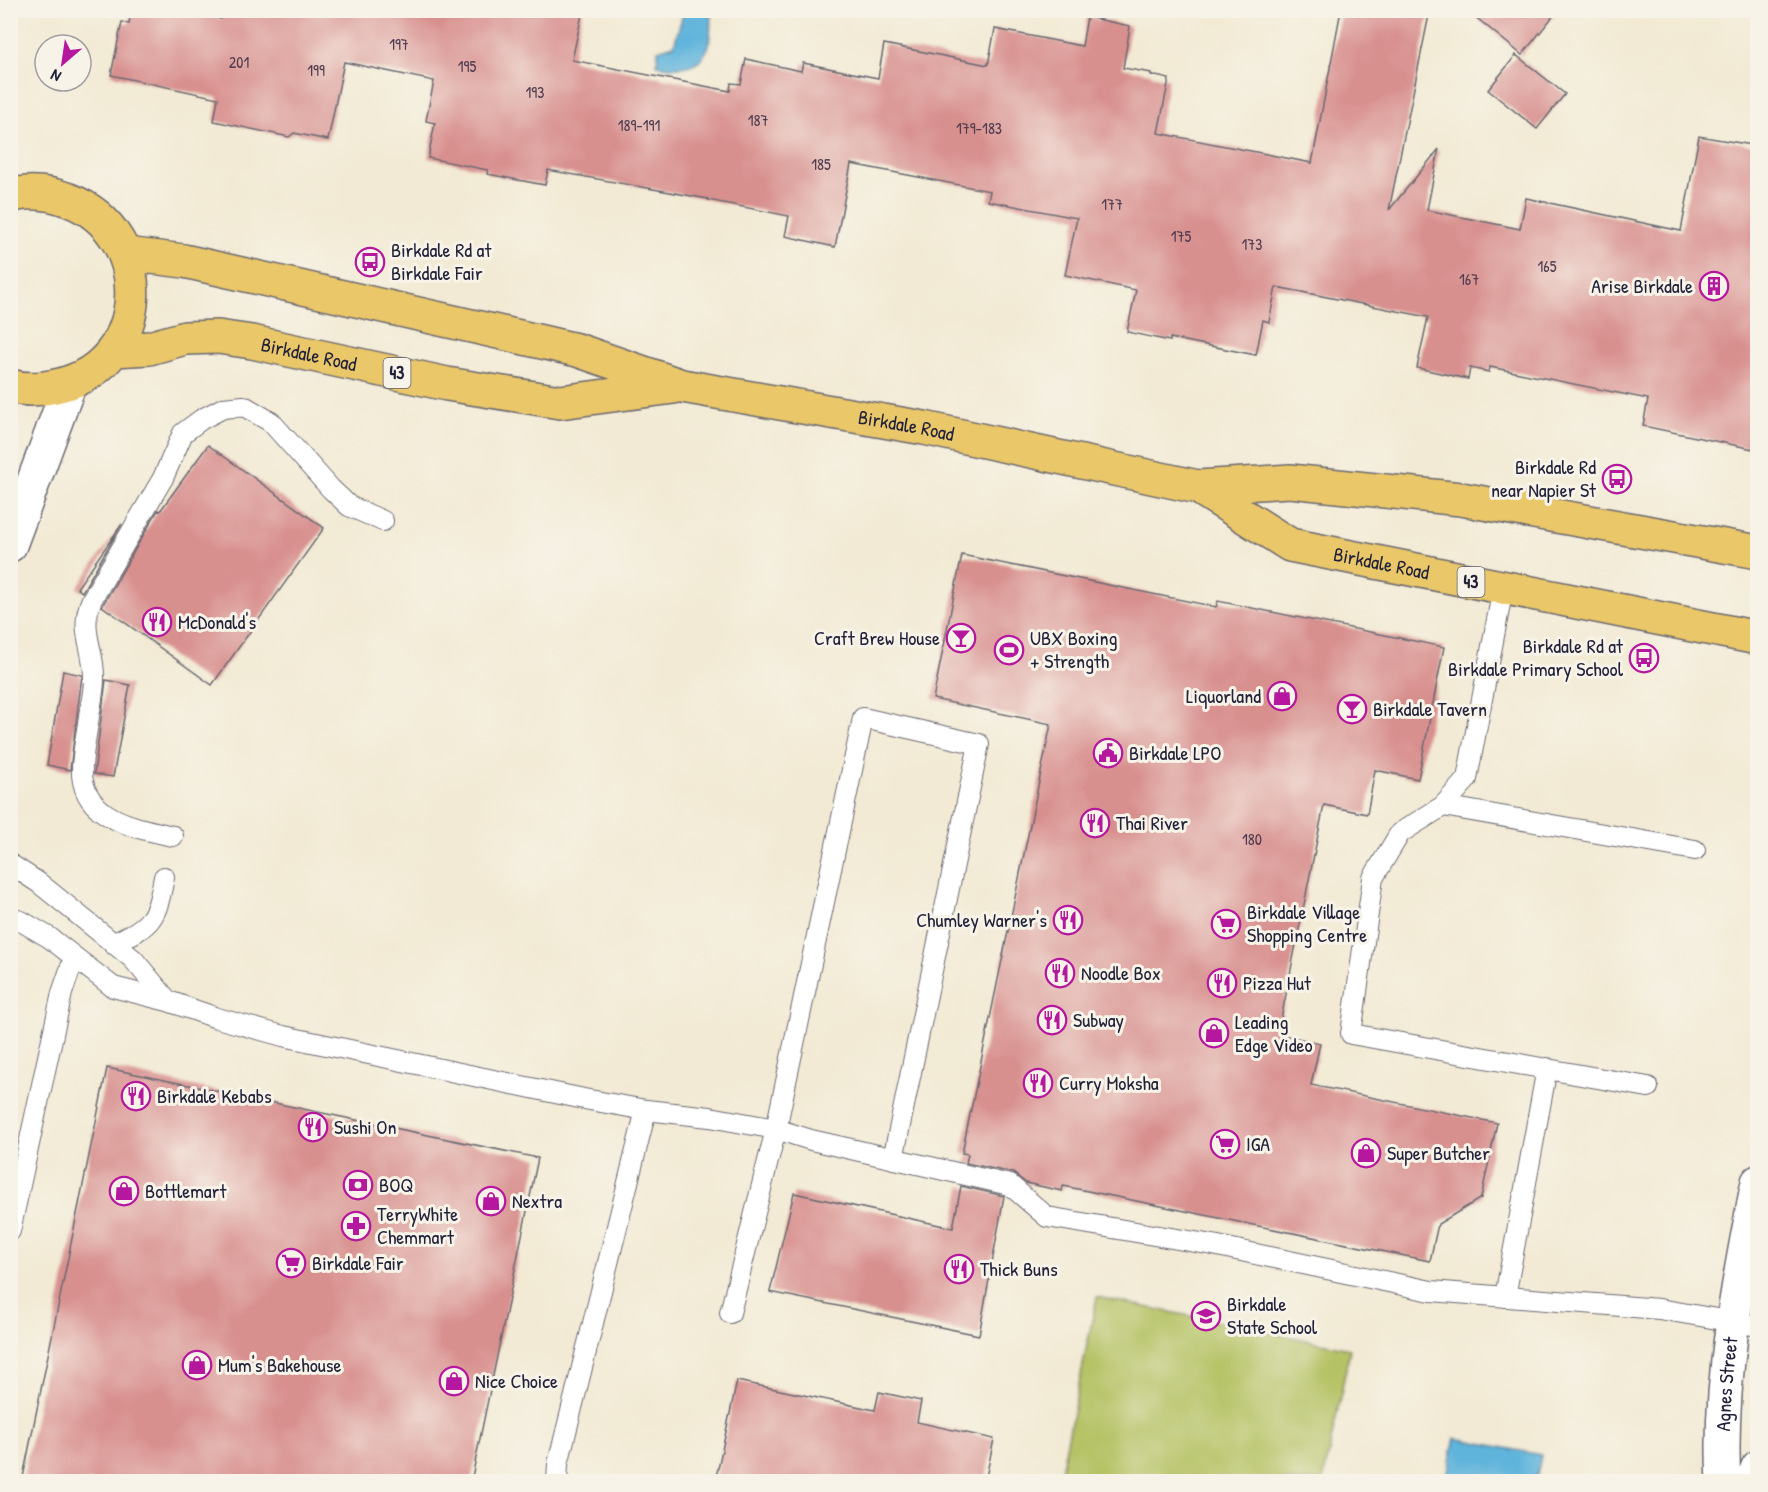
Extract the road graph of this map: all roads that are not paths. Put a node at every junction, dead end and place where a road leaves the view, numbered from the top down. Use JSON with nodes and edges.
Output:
{"nodes":[{"id":1,"x":10,"y":196,"type":"edge"},
{"id":2,"x":126,"y":254,"type":"junction"},
{"id":3,"x":114,"y":350,"type":"junction"},
{"id":4,"x":70,"y":383,"type":"junction"},
{"id":5,"x":10,"y":386,"type":"edge"},
{"id":6,"x":682,"y":386,"type":"junction"},
{"id":7,"x":1198,"y":487,"type":"junction"},
{"id":8,"x":383,"y":521,"type":"dead end"},
{"id":9,"x":10,"y":545,"type":"edge"},
{"id":10,"x":1758,"y":552,"type":"edge"},
{"id":11,"x":1503,"y":588,"type":"junction"},
{"id":12,"x":1758,"y":638,"type":"edge"},
{"id":13,"x":1443,"y":806,"type":"junction"},
{"id":14,"x":173,"y":836,"type":"dead end"},
{"id":15,"x":1695,"y":850,"type":"dead end"},
{"id":16,"x":10,"y":864,"type":"edge"},
{"id":17,"x":164,"y":877,"type":"dead end"},
{"id":18,"x":10,"y":918,"type":"edge"},
{"id":19,"x":113,"y":944,"type":"junction"},
{"id":20,"x":74,"y":958,"type":"junction"},
{"id":21,"x":168,"y":1001,"type":"junction"},
{"id":22,"x":1547,"y":1068,"type":"junction"},
{"id":23,"x":1648,"y":1088,"type":"dead end"},
{"id":24,"x":646,"y":1110,"type":"junction"},
{"id":25,"x":776,"y":1129,"type":"junction"},
{"id":26,"x":893,"y":1159,"type":"junction"},
{"id":27,"x":1758,"y":1182,"type":"edge"},
{"id":28,"x":10,"y":1231,"type":"edge"},
{"id":29,"x":1505,"y":1297,"type":"junction"},
{"id":30,"x":730,"y":1313,"type":"dead end"},
{"id":31,"x":1745,"y":1323,"type":"edge"},
{"id":32,"x":1758,"y":1467,"type":"edge"},
{"id":33,"x":557,"y":1482,"type":"edge"},
{"id":34,"x":1724,"y":1482,"type":"edge"},
{"id":35,"x":1752,"y":1482,"type":"edge"}],
"edges":[{"from":1,"to":2,"type":"main road"},
{"from":2,"to":3,"type":"main road"},
{"from":2,"to":6,"type":"main road","name":"Birkdale Road","number":"43"},
{"from":3,"to":4,"type":"main road"},
{"from":3,"to":6,"type":"main road","name":"Birkdale Road","number":"43"},
{"from":4,"to":5,"type":"main road"},
{"from":4,"to":9,"type":"street"},
{"from":6,"to":7,"type":"main road","name":"Birkdale Road","number":"43"},
{"from":7,"to":10,"type":"main road","name":"Birkdale Road","number":"43"},
{"from":7,"to":11,"type":"main road","name":"Birkdale Road","number":"43"},
{"from":8,"to":14,"type":"lane"},
{"from":11,"to":12,"type":"main road","name":"Birkdale Road","number":"43"},
{"from":11,"to":13,"type":"lane"},
{"from":13,"to":15,"type":"lane"},
{"from":13,"to":22,"type":"lane"},
{"from":16,"to":19,"type":"lane"},
{"from":17,"to":19,"type":"lane"},
{"from":18,"to":20,"type":"lane"},
{"from":19,"to":21,"type":"lane"},
{"from":20,"to":21,"type":"lane"},
{"from":20,"to":28,"type":"lane"},
{"from":21,"to":24,"type":"lane"},
{"from":22,"to":23,"type":"lane"},
{"from":22,"to":29,"type":"lane"},
{"from":24,"to":25,"type":"lane"},
{"from":24,"to":33,"type":"lane"},
{"from":25,"to":26,"type":"lane"},
{"from":25,"to":26,"type":"lane"},
{"from":25,"to":30,"type":"lane"},
{"from":26,"to":29,"type":"lane"},
{"from":27,"to":31,"type":"street","name":"Agnes Street"},
{"from":29,"to":31,"type":"lane"},
{"from":31,"to":34,"type":"street","name":"Agnes Street"},
{"from":32,"to":35,"type":"street"}]}
